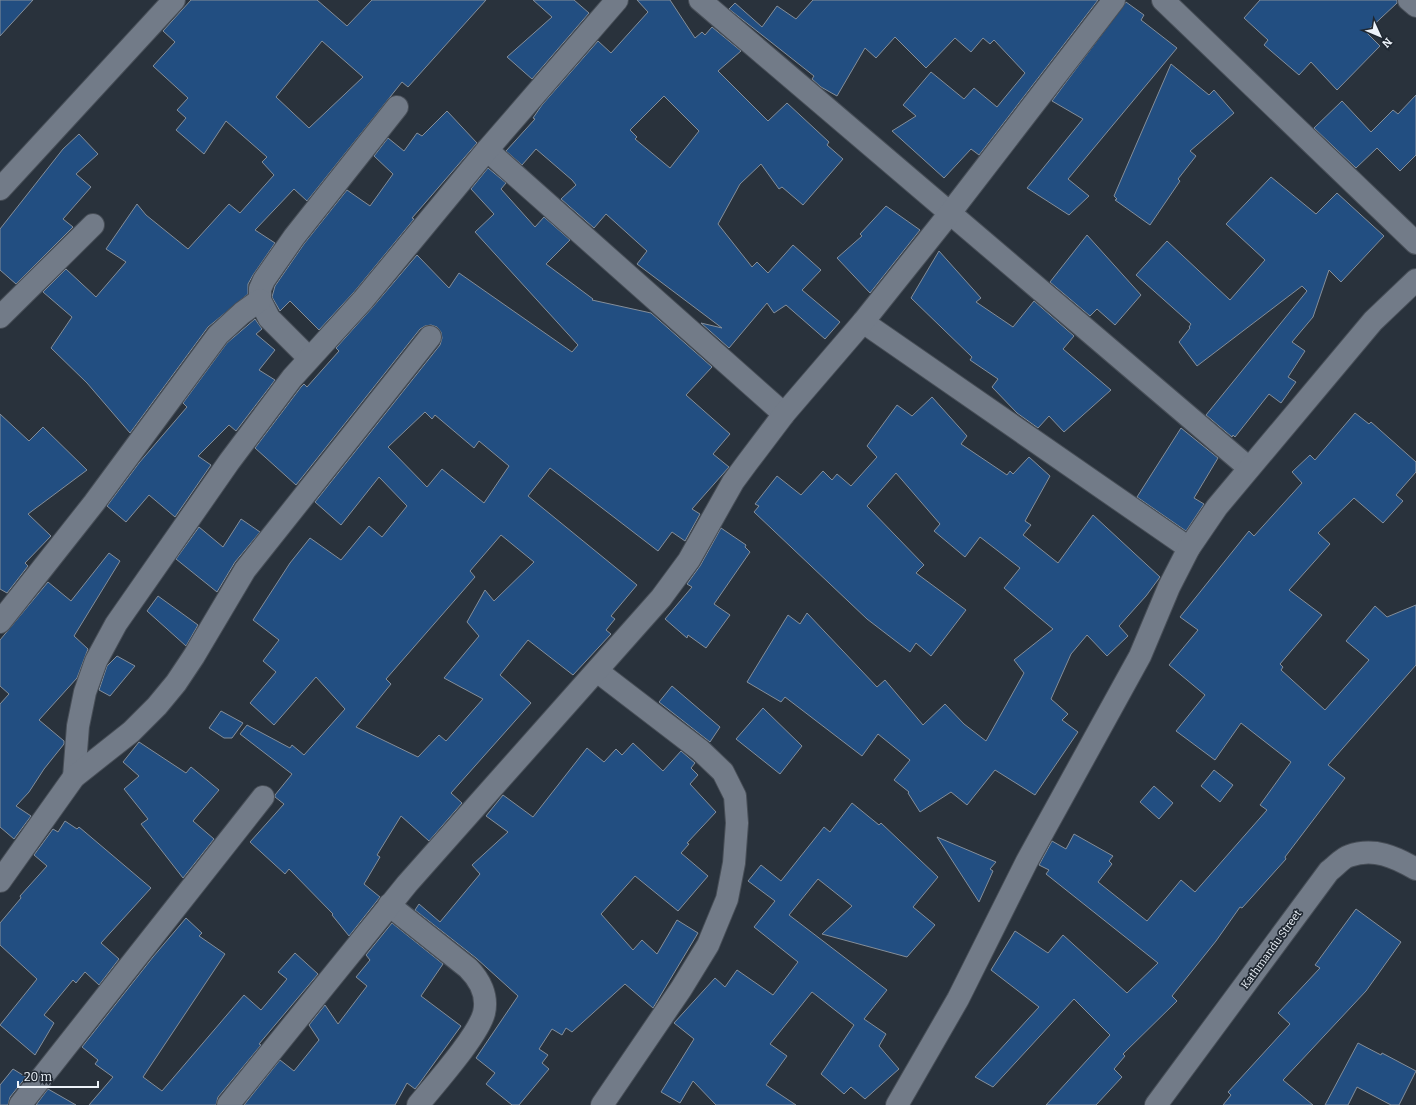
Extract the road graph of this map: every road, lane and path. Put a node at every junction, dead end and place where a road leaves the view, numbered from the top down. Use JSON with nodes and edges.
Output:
{"nodes":[{"id":1,"x":174,"y":0,"type":"edge"},
{"id":2,"x":617,"y":0,"type":"edge"},
{"id":3,"x":700,"y":0,"type":"edge"},
{"id":4,"x":1114,"y":0,"type":"edge"},
{"id":5,"x":1163,"y":0,"type":"edge"},
{"id":6,"x":1409,"y":0,"type":"edge"},
{"id":7,"x":1416,"y":6,"type":"edge"},
{"id":8,"x":397,"y":107,"type":"dead end"},
{"id":9,"x":487,"y":150,"type":"junction"},
{"id":10,"x":0,"y":189,"type":"edge"},
{"id":11,"x":950,"y":213,"type":"junction"},
{"id":12,"x":93,"y":225,"type":"dead end"},
{"id":13,"x":1416,"y":243,"type":"edge"},
{"id":14,"x":1416,"y":280,"type":"edge"},
{"id":15,"x":260,"y":300,"type":"junction"},
{"id":16,"x":0,"y":317,"type":"edge"},
{"id":17,"x":863,"y":322,"type":"junction"},
{"id":18,"x":430,"y":337,"type":"dead end"},
{"id":19,"x":309,"y":358,"type":"junction"},
{"id":20,"x":784,"y":414,"type":"junction"},
{"id":21,"x":1249,"y":468,"type":"junction"},
{"id":22,"x":1188,"y":548,"type":"junction"},
{"id":23,"x":0,"y":622,"type":"edge"},
{"id":24,"x":597,"y":670,"type":"junction"},
{"id":25,"x":74,"y":777,"type":"junction"},
{"id":26,"x":263,"y":797,"type":"dead end"},
{"id":27,"x":1416,"y":869,"type":"edge"},
{"id":28,"x":0,"y":881,"type":"edge"},
{"id":29,"x":389,"y":905,"type":"junction"},
{"id":30,"x":20,"y":1105,"type":"edge"},
{"id":31,"x":228,"y":1105,"type":"edge"},
{"id":32,"x":418,"y":1105,"type":"edge"},
{"id":33,"x":602,"y":1105,"type":"edge"},
{"id":34,"x":897,"y":1105,"type":"edge"},
{"id":35,"x":1156,"y":1105,"type":"edge"}],
"edges":[{"from":1,"to":10,"type":"street"},
{"from":2,"to":9,"type":"street"},
{"from":3,"to":11,"type":"street"},
{"from":4,"to":11,"type":"street"},
{"from":5,"to":13,"type":"street"},
{"from":6,"to":7,"type":"street"},
{"from":8,"to":15,"type":"street"},
{"from":9,"to":19,"type":"street"},
{"from":9,"to":20,"type":"street"},
{"from":11,"to":17,"type":"street"},
{"from":11,"to":21,"type":"street"},
{"from":12,"to":16,"type":"street"},
{"from":14,"to":21,"type":"street"},
{"from":15,"to":19,"type":"street"},
{"from":15,"to":23,"type":"street"},
{"from":17,"to":20,"type":"street"},
{"from":17,"to":22,"type":"street"},
{"from":18,"to":25,"type":"street"},
{"from":19,"to":25,"type":"street"},
{"from":20,"to":24,"type":"street"},
{"from":21,"to":22,"type":"street"},
{"from":22,"to":34,"type":"street"},
{"from":24,"to":29,"type":"street"},
{"from":24,"to":33,"type":"street"},
{"from":25,"to":28,"type":"street"},
{"from":26,"to":30,"type":"street"},
{"from":27,"to":35,"type":"street","name":"Kathmandu Street"},
{"from":29,"to":31,"type":"street"},
{"from":29,"to":32,"type":"street"}]}
